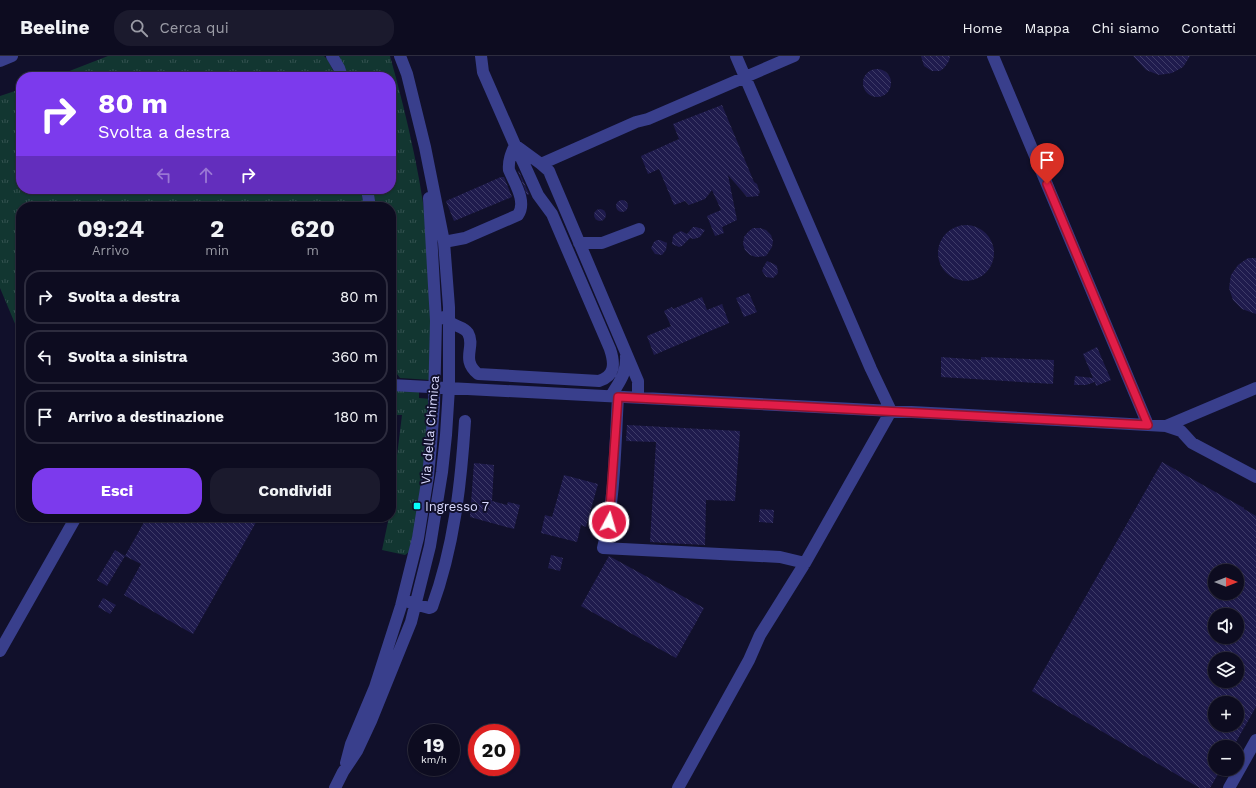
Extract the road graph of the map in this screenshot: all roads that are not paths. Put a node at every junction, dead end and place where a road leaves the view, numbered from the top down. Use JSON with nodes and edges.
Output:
{"nodes":[{"id":1,"x":12,"y":56,"type":"edge"},
{"id":2,"x":332,"y":56,"type":"edge"},
{"id":3,"x":400,"y":56,"type":"edge"},
{"id":4,"x":481,"y":56,"type":"edge"},
{"id":5,"x":736,"y":56,"type":"edge"},
{"id":6,"x":794,"y":56,"type":"edge"},
{"id":7,"x":993,"y":56,"type":"edge"},
{"id":8,"x":0,"y":61,"type":"edge"},
{"id":9,"x":341,"y":72,"type":"edge"},
{"id":10,"x":745,"y":77,"type":"junction"},
{"id":11,"x":515,"y":146,"type":"junction"},
{"id":12,"x":425,"y":147,"type":"junction"},
{"id":13,"x":541,"y":164,"type":"junction"},
{"id":14,"x":429,"y":198,"type":"junction"},
{"id":15,"x":639,"y":229,"type":"dead end"},
{"id":16,"x":444,"y":242,"type":"junction"},
{"id":17,"x":579,"y":243,"type":"junction"},
{"id":18,"x":449,"y":323,"type":"junction"},
{"id":19,"x":625,"y":351,"type":"junction"},
{"id":20,"x":396,"y":383,"type":"edge"},
{"id":21,"x":434,"y":388,"type":"junction"},
{"id":22,"x":449,"y":388,"type":"junction"},
{"id":23,"x":1256,"y":388,"type":"edge"},
{"id":24,"x":615,"y":397,"type":"junction"},
{"id":25,"x":638,"y":397,"type":"junction"},
{"id":26,"x":892,"y":411,"type":"junction"},
{"id":27,"x":465,"y":421,"type":"dead end"},
{"id":28,"x":1148,"y":425,"type":"junction"},
{"id":29,"x":1166,"y":426,"type":"junction"},
{"id":30,"x":431,"y":445,"type":"junction"},
{"id":31,"x":1256,"y":477,"type":"edge"},
{"id":32,"x":73,"y":522,"type":"edge"},
{"id":33,"x":805,"y":563,"type":"junction"},
{"id":34,"x":416,"y":604,"type":"junction"},
{"id":35,"x":2,"y":643,"type":"edge"},
{"id":36,"x":1256,"y":740,"type":"edge"},
{"id":37,"x":344,"y":772,"type":"junction"},
{"id":38,"x":335,"y":788,"type":"edge"},
{"id":39,"x":678,"y":788,"type":"edge"},
{"id":40,"x":1229,"y":788,"type":"edge"}],
"edges":[{"from":1,"to":8,"type":"lane"},
{"from":2,"to":9,"type":"lane"},
{"from":3,"to":12,"type":"lane","name":"Via della Chimica"},
{"from":4,"to":11,"type":"lane"},
{"from":5,"to":10,"type":"lane"},
{"from":6,"to":10,"type":"lane"},
{"from":7,"to":28,"type":"lane"},
{"from":10,"to":13,"type":"lane"},
{"from":10,"to":26,"type":"lane"},
{"from":11,"to":13,"type":"lane"},
{"from":11,"to":16,"type":"lane"},
{"from":11,"to":18,"type":"lane"},
{"from":12,"to":14,"type":"lane","name":"Via della Chimica"},
{"from":12,"to":16,"type":"lane","name":"Via della Chimica"},
{"from":13,"to":17,"type":"lane"},
{"from":14,"to":18,"type":"lane"},
{"from":14,"to":21,"type":"lane","name":"Via della Chimica"},
{"from":15,"to":17,"type":"lane"},
{"from":16,"to":18,"type":"lane","name":"Via della Chimica"},
{"from":17,"to":19,"type":"lane"},
{"from":18,"to":22,"type":"lane","name":"Via della Chimica"},
{"from":19,"to":24,"type":"lane"},
{"from":19,"to":25,"type":"lane"},
{"from":20,"to":21,"type":"lane"},
{"from":21,"to":22,"type":"lane"},
{"from":21,"to":30,"type":"lane","name":"Via della Chimica"},
{"from":22,"to":24,"type":"lane"},
{"from":22,"to":34,"type":"lane","name":"Via della Chimica"},
{"from":23,"to":29,"type":"lane"},
{"from":24,"to":25,"type":"lane"},
{"from":24,"to":33,"type":"lane"},
{"from":25,"to":26,"type":"lane"},
{"from":26,"to":28,"type":"lane"},
{"from":26,"to":33,"type":"lane"},
{"from":27,"to":34,"type":"lane"},
{"from":28,"to":29,"type":"lane"},
{"from":29,"to":31,"type":"lane"},
{"from":30,"to":34,"type":"lane"},
{"from":30,"to":37,"type":"lane","name":"Via della Chimica"},
{"from":32,"to":35,"type":"lane"},
{"from":33,"to":39,"type":"lane"},
{"from":34,"to":37,"type":"lane","name":"Via della Chimica"},
{"from":36,"to":40,"type":"lane"},
{"from":37,"to":38,"type":"lane","name":"Via della Chimica"}]}
